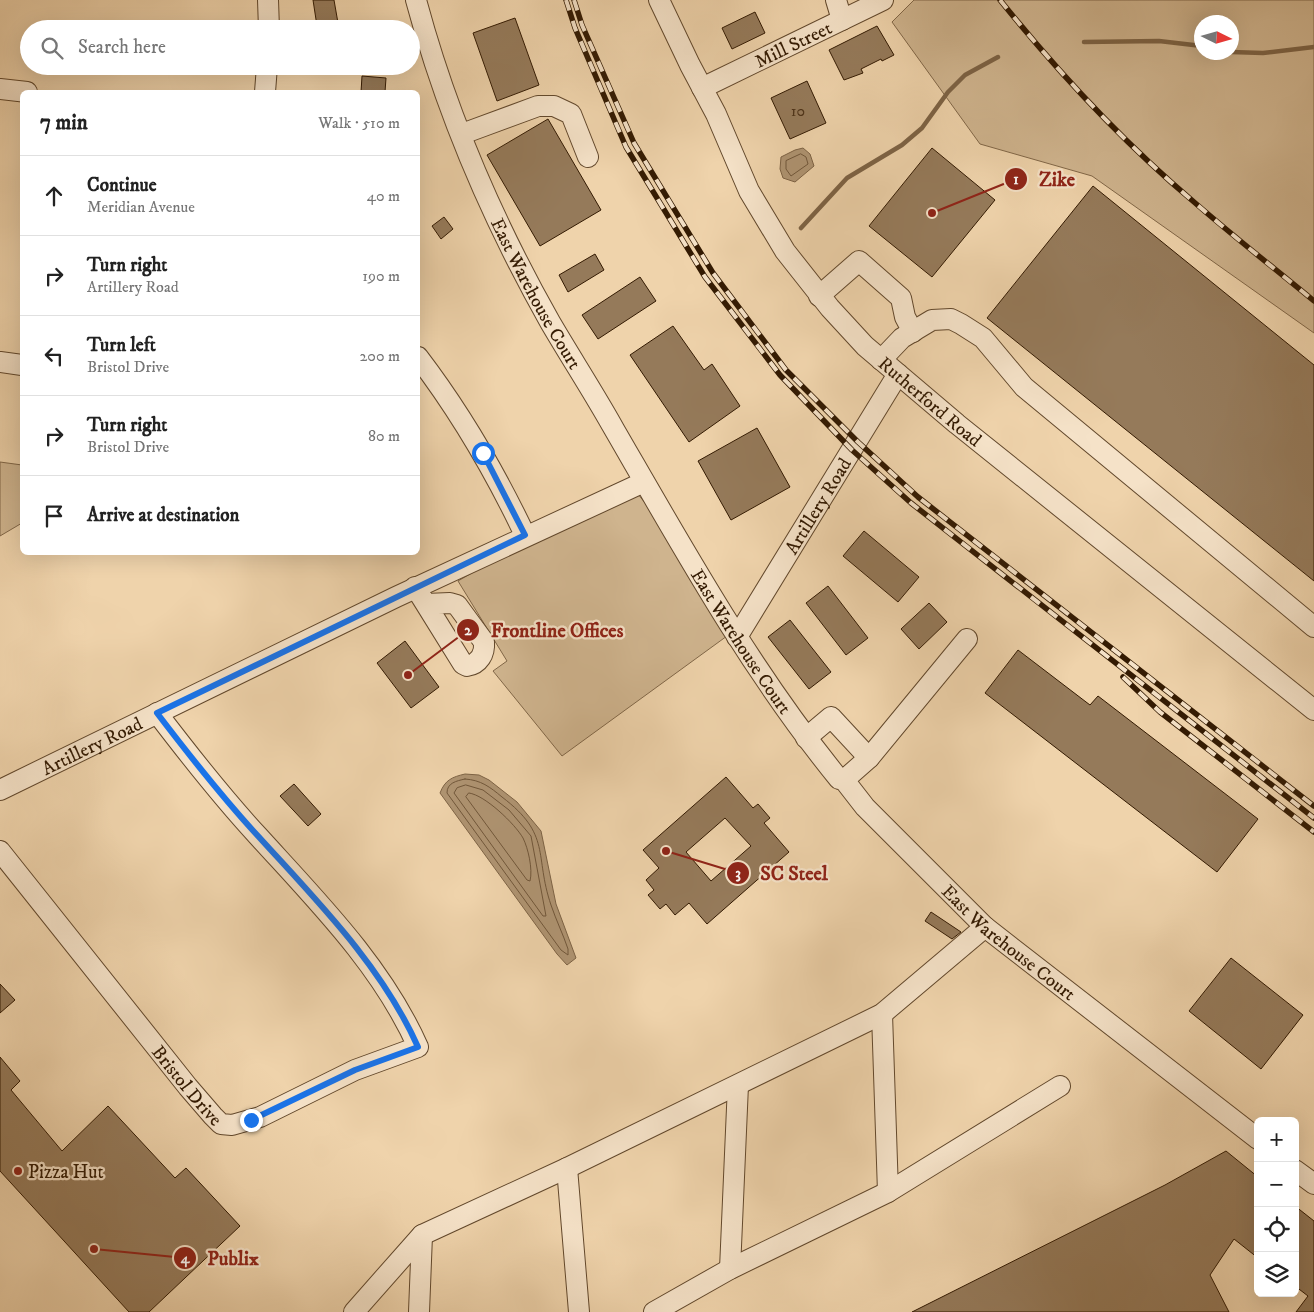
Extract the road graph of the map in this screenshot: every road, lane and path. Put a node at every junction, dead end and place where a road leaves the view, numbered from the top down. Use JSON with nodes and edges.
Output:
{"nodes":[{"id":1,"x":268,"y":0,"type":"edge"},
{"id":2,"x":416,"y":0,"type":"edge"},
{"id":3,"x":659,"y":0,"type":"edge"},
{"id":4,"x":836,"y":0,"type":"edge"},
{"id":5,"x":883,"y":0,"type":"edge"},
{"id":6,"x":269,"y":20,"type":"edge"},
{"id":7,"x":842,"y":20,"type":"junction"},
{"id":8,"x":267,"y":75,"type":"edge"},
{"id":9,"x":702,"y":88,"type":"junction"},
{"id":10,"x":0,"y":89,"type":"edge"},
{"id":11,"x":266,"y":90,"type":"edge"},
{"id":12,"x":20,"y":91,"type":"edge"},
{"id":13,"x":462,"y":134,"type":"junction"},
{"id":14,"x":588,"y":157,"type":"dead end"},
{"id":15,"x":819,"y":296,"type":"junction"},
{"id":16,"x":913,"y":332,"type":"junction"},
{"id":17,"x":420,"y":360,"type":"edge"},
{"id":18,"x":881,"y":360,"type":"junction"},
{"id":19,"x":0,"y":362,"type":"edge"},
{"id":20,"x":20,"y":365,"type":"edge"},
{"id":21,"x":898,"y":374,"type":"junction"},
{"id":22,"x":644,"y":482,"type":"junction"},
{"id":23,"x":525,"y":535,"type":"junction"},
{"id":24,"x":416,"y":587,"type":"junction"},
{"id":25,"x":426,"y":604,"type":"junction"},
{"id":26,"x":1314,"y":627,"type":"edge"},
{"id":27,"x":737,"y":637,"type":"junction"},
{"id":28,"x":967,"y":639,"type":"dead end"},
{"id":29,"x":1314,"y":710,"type":"edge"},
{"id":30,"x":157,"y":713,"type":"junction"},
{"id":31,"x":806,"y":738,"type":"junction"},
{"id":32,"x":869,"y":758,"type":"junction"},
{"id":33,"x":844,"y":780,"type":"junction"},
{"id":34,"x":0,"y":790,"type":"edge"},
{"id":35,"x":0,"y":851,"type":"edge"},
{"id":36,"x":985,"y":927,"type":"junction"},
{"id":37,"x":882,"y":1014,"type":"junction"},
{"id":38,"x":738,"y":1085,"type":"junction"},
{"id":39,"x":1060,"y":1086,"type":"dead end"},
{"id":40,"x":1254,"y":1136,"type":"edge"},
{"id":41,"x":567,"y":1168,"type":"junction"},
{"id":42,"x":1299,"y":1173,"type":"edge"},
{"id":43,"x":1314,"y":1184,"type":"edge"},
{"id":44,"x":888,"y":1192,"type":"junction"},
{"id":45,"x":422,"y":1235,"type":"junction"},
{"id":46,"x":730,"y":1269,"type":"junction"},
{"id":47,"x":354,"y":1312,"type":"edge"},
{"id":48,"x":418,"y":1312,"type":"edge"},
{"id":49,"x":579,"y":1312,"type":"edge"},
{"id":50,"x":654,"y":1312,"type":"edge"}],
"edges":[{"from":1,"to":6,"type":"street"},
{"from":2,"to":13,"type":"street","name":"East Warehouse Court"},
{"from":3,"to":9,"type":"street","name":"Rutherford Road"},
{"from":4,"to":7,"type":"street"},
{"from":5,"to":7,"type":"street","name":"Mill Street"},
{"from":7,"to":9,"type":"street","name":"Mill Street"},
{"from":8,"to":11,"type":"street"},
{"from":9,"to":15,"type":"street","name":"Rutherford Road"},
{"from":10,"to":12,"type":"street"},
{"from":13,"to":14,"type":"street"},
{"from":13,"to":22,"type":"street","name":"East Warehouse Court"},
{"from":15,"to":16,"type":"street"},
{"from":15,"to":18,"type":"street","name":"Rutherford Road"},
{"from":16,"to":18,"type":"street"},
{"from":16,"to":26,"type":"street"},
{"from":17,"to":23,"type":"street"},
{"from":18,"to":21,"type":"street","name":"Rutherford Road"},
{"from":19,"to":20,"type":"street"},
{"from":21,"to":27,"type":"street","name":"Artillery Road"},
{"from":21,"to":29,"type":"street","name":"Rutherford Road"},
{"from":22,"to":23,"type":"street","name":"Artillery Road"},
{"from":22,"to":27,"type":"street","name":"East Warehouse Court"},
{"from":23,"to":24,"type":"street","name":"Artillery Road"},
{"from":24,"to":25,"type":"street"},
{"from":24,"to":30,"type":"street","name":"Artillery Road"},
{"from":25,"to":25,"type":"street"},
{"from":27,"to":31,"type":"street","name":"East Warehouse Court"},
{"from":28,"to":32,"type":"street"},
{"from":30,"to":34,"type":"street","name":"Artillery Road"},
{"from":30,"to":35,"type":"street","name":"Bristol Drive"},
{"from":31,"to":32,"type":"street"},
{"from":31,"to":33,"type":"street","name":"East Warehouse Court"},
{"from":32,"to":33,"type":"street"},
{"from":33,"to":36,"type":"street","name":"East Warehouse Court"},
{"from":36,"to":37,"type":"street"},
{"from":36,"to":40,"type":"street","name":"East Warehouse Court"},
{"from":37,"to":38,"type":"street"},
{"from":37,"to":44,"type":"street"},
{"from":38,"to":41,"type":"street"},
{"from":38,"to":46,"type":"street"},
{"from":39,"to":44,"type":"street"},
{"from":41,"to":45,"type":"street"},
{"from":41,"to":49,"type":"street"},
{"from":42,"to":43,"type":"street"},
{"from":44,"to":46,"type":"street"},
{"from":45,"to":47,"type":"street"},
{"from":45,"to":48,"type":"street"},
{"from":46,"to":50,"type":"street"}]}
